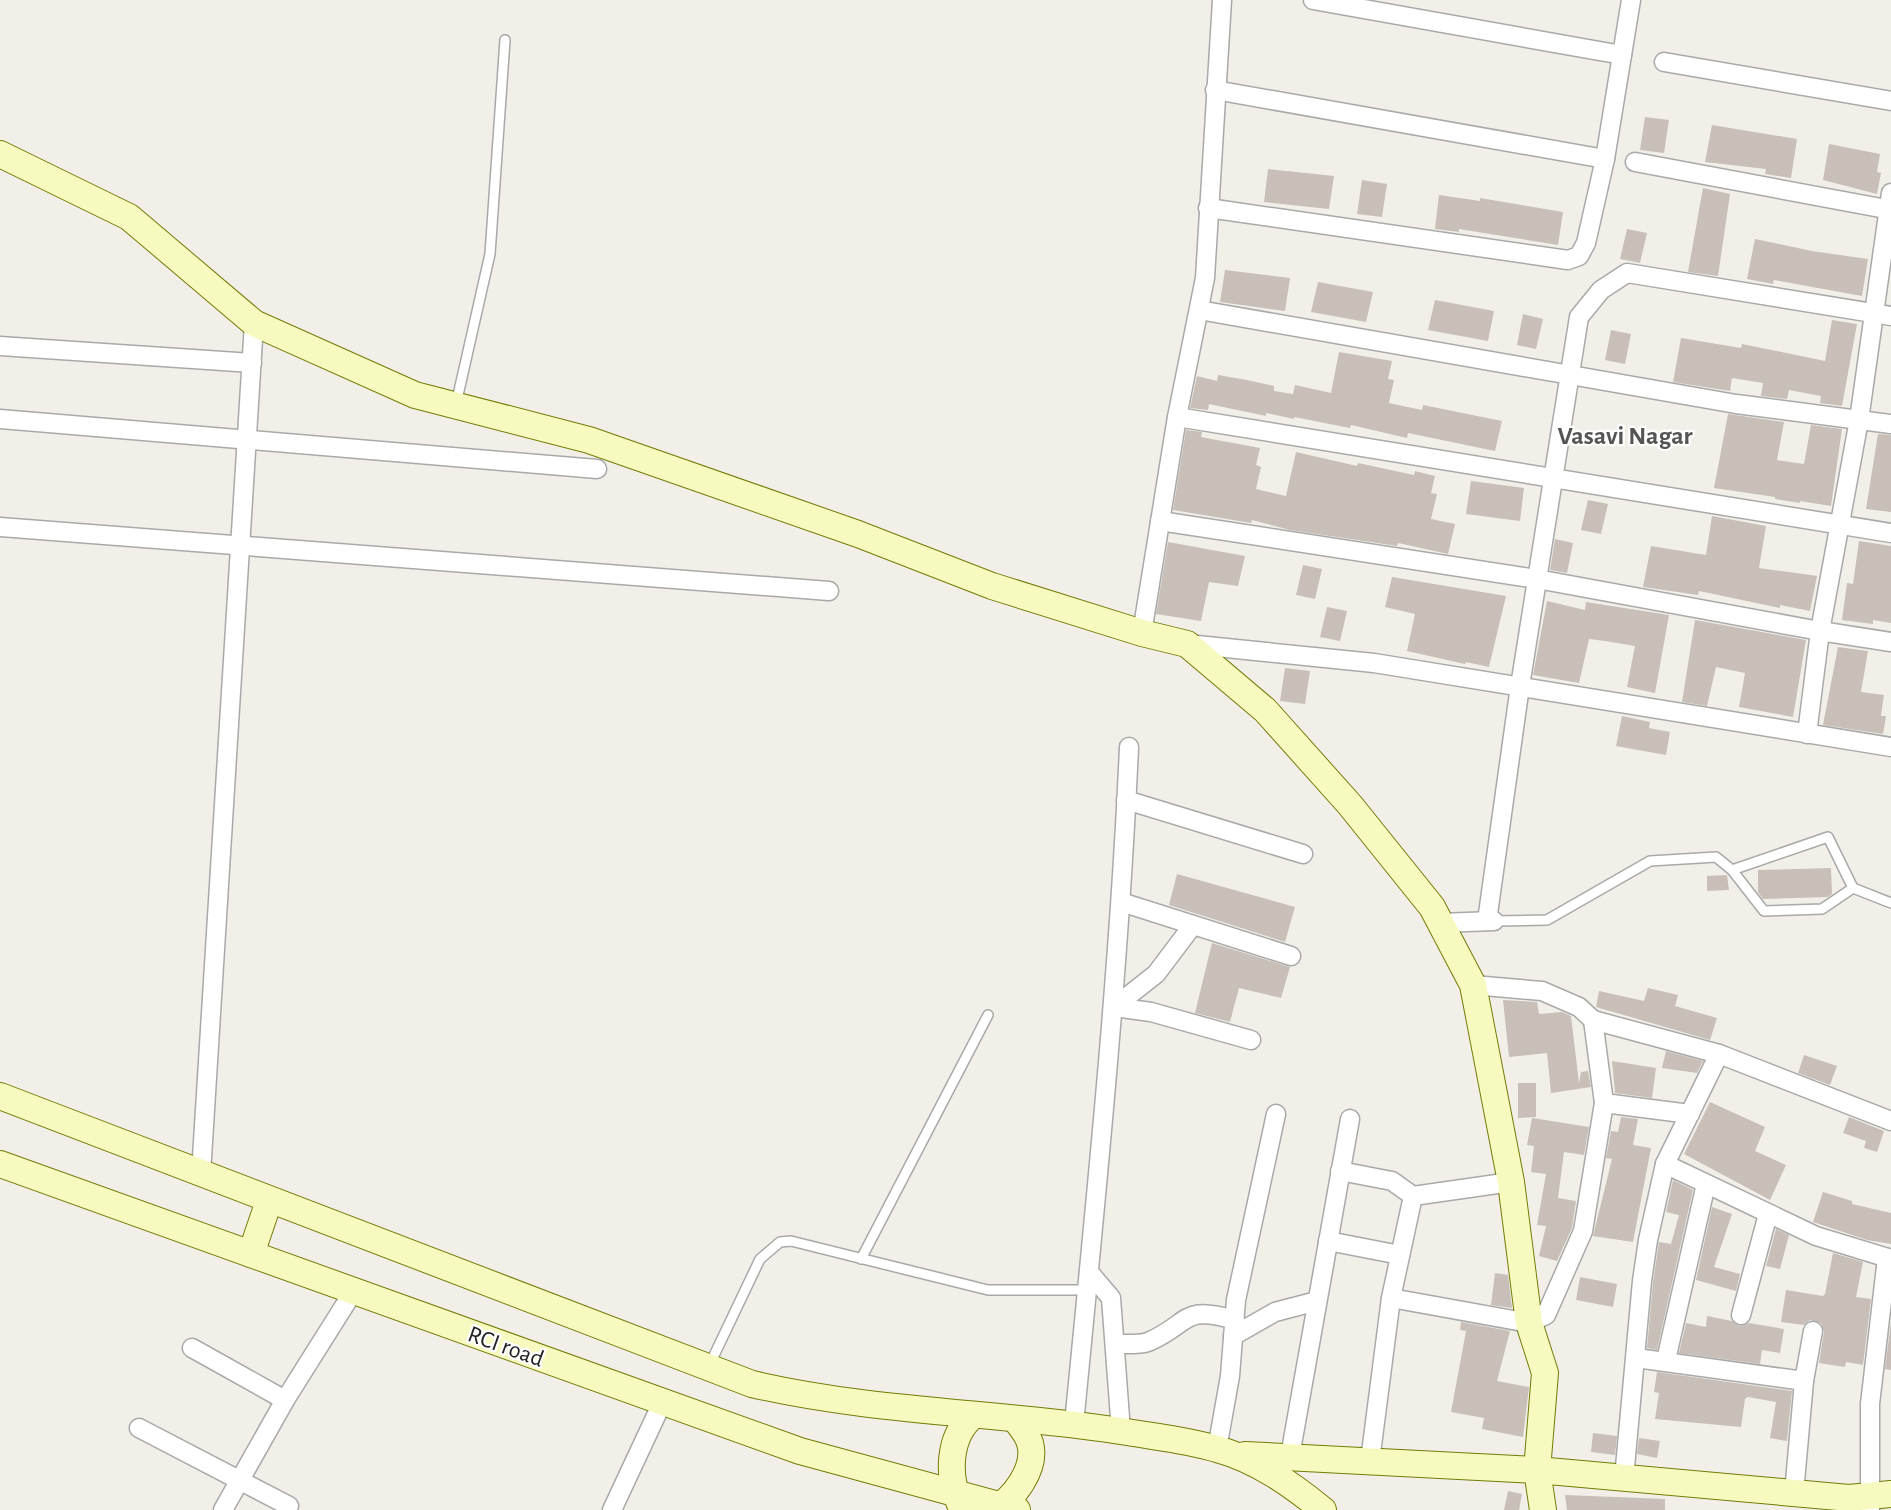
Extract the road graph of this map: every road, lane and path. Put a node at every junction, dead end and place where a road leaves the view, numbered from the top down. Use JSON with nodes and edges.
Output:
{"nodes":[{"id":1,"x":1222,"y":0,"type":"edge"},
{"id":2,"x":1313,"y":0,"type":"edge"},
{"id":3,"x":1631,"y":0,"type":"edge"},
{"id":4,"x":506,"y":40,"type":"dead end"},
{"id":5,"x":1622,"y":55,"type":"junction"},
{"id":6,"x":1664,"y":62,"type":"dead end"},
{"id":7,"x":1215,"y":90,"type":"junction"},
{"id":8,"x":1891,"y":101,"type":"edge"},
{"id":9,"x":0,"y":154,"type":"edge"},
{"id":10,"x":1605,"y":159,"type":"junction"},
{"id":11,"x":1635,"y":162,"type":"dead end"},
{"id":12,"x":1890,"y":204,"type":"edge"},
{"id":13,"x":1208,"y":208,"type":"junction"},
{"id":14,"x":1199,"y":310,"type":"junction"},
{"id":15,"x":1882,"y":314,"type":"edge"},
{"id":16,"x":254,"y":323,"type":"junction"},
{"id":17,"x":0,"y":346,"type":"edge"},
{"id":18,"x":252,"y":363,"type":"junction"},
{"id":19,"x":1570,"y":373,"type":"junction"},
{"id":20,"x":456,"y":406,"type":"junction"},
{"id":21,"x":1177,"y":417,"type":"junction"},
{"id":22,"x":0,"y":419,"type":"edge"},
{"id":23,"x":1859,"y":420,"type":"junction"},
{"id":24,"x":1891,"y":424,"type":"edge"},
{"id":25,"x":247,"y":440,"type":"junction"},
{"id":26,"x":597,"y":470,"type":"dead end"},
{"id":27,"x":1553,"y":478,"type":"junction"},
{"id":28,"x":1160,"y":521,"type":"junction"},
{"id":29,"x":1841,"y":525,"type":"junction"},
{"id":30,"x":0,"y":527,"type":"edge"},
{"id":31,"x":1891,"y":533,"type":"edge"},
{"id":32,"x":240,"y":546,"type":"junction"},
{"id":33,"x":1537,"y":579,"type":"junction"},
{"id":34,"x":829,"y":591,"type":"dead end"},
{"id":35,"x":1820,"y":632,"type":"junction"},
{"id":36,"x":1142,"y":633,"type":"junction"},
{"id":37,"x":1891,"y":642,"type":"edge"},
{"id":38,"x":1187,"y":644,"type":"junction"},
{"id":39,"x":1520,"y":686,"type":"junction"},
{"id":40,"x":1807,"y":734,"type":"junction"},
{"id":41,"x":1128,"y":747,"type":"dead end"},
{"id":42,"x":1891,"y":747,"type":"edge"},
{"id":43,"x":1126,"y":801,"type":"junction"},
{"id":44,"x":1303,"y":854,"type":"dead end"},
{"id":45,"x":1732,"y":870,"type":"junction"},
{"id":46,"x":1853,"y":888,"type":"junction"},
{"id":47,"x":1121,"y":902,"type":"junction"},
{"id":48,"x":1891,"y":903,"type":"edge"},
{"id":49,"x":1490,"y":921,"type":"junction"},
{"id":50,"x":1440,"y":923,"type":"junction"},
{"id":51,"x":1193,"y":925,"type":"junction"},
{"id":52,"x":1291,"y":956,"type":"dead end"},
{"id":53,"x":1473,"y":985,"type":"junction"},
{"id":54,"x":1114,"y":1007,"type":"junction"},
{"id":55,"x":988,"y":1015,"type":"dead end"},
{"id":56,"x":1593,"y":1020,"type":"junction"},
{"id":57,"x":1251,"y":1040,"type":"dead end"},
{"id":58,"x":1719,"y":1054,"type":"junction"},
{"id":59,"x":0,"y":1096,"type":"edge"},
{"id":60,"x":1604,"y":1103,"type":"junction"},
{"id":61,"x":1276,"y":1114,"type":"dead end"},
{"id":62,"x":1690,"y":1114,"type":"junction"},
{"id":63,"x":1350,"y":1119,"type":"dead end"},
{"id":64,"x":1891,"y":1121,"type":"edge"},
{"id":65,"x":0,"y":1164,"type":"edge"},
{"id":66,"x":1665,"y":1164,"type":"junction"},
{"id":67,"x":1340,"y":1171,"type":"junction"},
{"id":68,"x":201,"y":1174,"type":"junction"},
{"id":69,"x":1511,"y":1182,"type":"junction"},
{"id":70,"x":1706,"y":1184,"type":"junction"},
{"id":71,"x":1413,"y":1196,"type":"junction"},
{"id":72,"x":269,"y":1201,"type":"junction"},
{"id":73,"x":1768,"y":1214,"type":"junction"},
{"id":74,"x":1328,"y":1241,"type":"junction"},
{"id":75,"x":251,"y":1254,"type":"junction"},
{"id":76,"x":1400,"y":1255,"type":"junction"},
{"id":77,"x":861,"y":1258,"type":"junction"},
{"id":78,"x":1889,"y":1259,"type":"edge"},
{"id":79,"x":1088,"y":1281,"type":"junction"},
{"id":80,"x":353,"y":1292,"type":"junction"},
{"id":81,"x":1391,"y":1298,"type":"junction"},
{"id":82,"x":1317,"y":1301,"type":"junction"},
{"id":83,"x":1741,"y":1315,"type":"dead end"},
{"id":84,"x":1529,"y":1323,"type":"junction"},
{"id":85,"x":1234,"y":1328,"type":"junction"},
{"id":86,"x":1813,"y":1331,"type":"dead end"},
{"id":87,"x":1115,"y":1344,"type":"junction"},
{"id":88,"x":192,"y":1348,"type":"dead end"},
{"id":89,"x":1636,"y":1358,"type":"junction"},
{"id":90,"x":1666,"y":1360,"type":"junction"},
{"id":91,"x":708,"y":1368,"type":"junction"},
{"id":92,"x":1804,"y":1381,"type":"junction"},
{"id":93,"x":285,"y":1400,"type":"junction"},
{"id":94,"x":662,"y":1402,"type":"junction"},
{"id":95,"x":974,"y":1415,"type":"junction"},
{"id":96,"x":1015,"y":1419,"type":"junction"},
{"id":97,"x":1074,"y":1424,"type":"junction"},
{"id":98,"x":139,"y":1428,"type":"dead end"},
{"id":99,"x":1121,"y":1431,"type":"junction"},
{"id":100,"x":1225,"y":1452,"type":"junction"},
{"id":101,"x":1290,"y":1456,"type":"junction"},
{"id":102,"x":1370,"y":1461,"type":"junction"},
{"id":103,"x":1538,"y":1470,"type":"junction"},
{"id":104,"x":1624,"y":1478,"type":"junction"},
{"id":105,"x":240,"y":1480,"type":"junction"},
{"id":106,"x":1794,"y":1493,"type":"junction"},
{"id":107,"x":1877,"y":1500,"type":"edge"},
{"id":108,"x":959,"y":1501,"type":"edge"},
{"id":109,"x":290,"y":1506,"type":"dead end"},
{"id":110,"x":1004,"y":1508,"type":"edge"},
{"id":111,"x":224,"y":1510,"type":"edge"},
{"id":112,"x":612,"y":1510,"type":"edge"},
{"id":113,"x":1323,"y":1510,"type":"edge"},
{"id":114,"x":1544,"y":1510,"type":"edge"}],
"edges":[{"from":1,"to":7,"type":"street"},
{"from":2,"to":5,"type":"street"},
{"from":3,"to":5,"type":"street"},
{"from":4,"to":20,"type":"lane"},
{"from":5,"to":10,"type":"street"},
{"from":6,"to":8,"type":"street"},
{"from":7,"to":10,"type":"street"},
{"from":7,"to":13,"type":"street"},
{"from":9,"to":16,"type":"street"},
{"from":10,"to":13,"type":"street"},
{"from":11,"to":12,"type":"street"},
{"from":12,"to":15,"type":"street"},
{"from":13,"to":14,"type":"street"},
{"from":14,"to":19,"type":"street"},
{"from":14,"to":21,"type":"street"},
{"from":15,"to":19,"type":"street"},
{"from":15,"to":23,"type":"street"},
{"from":16,"to":18,"type":"street"},
{"from":16,"to":20,"type":"street"},
{"from":17,"to":18,"type":"street"},
{"from":18,"to":25,"type":"street"},
{"from":19,"to":23,"type":"street"},
{"from":19,"to":27,"type":"street"},
{"from":20,"to":36,"type":"street"},
{"from":21,"to":27,"type":"street"},
{"from":21,"to":28,"type":"street"},
{"from":22,"to":25,"type":"street"},
{"from":23,"to":24,"type":"street"},
{"from":23,"to":29,"type":"street"},
{"from":25,"to":26,"type":"street"},
{"from":25,"to":32,"type":"street"},
{"from":27,"to":29,"type":"street"},
{"from":27,"to":33,"type":"street"},
{"from":28,"to":33,"type":"street"},
{"from":28,"to":36,"type":"street"},
{"from":29,"to":31,"type":"street"},
{"from":29,"to":35,"type":"street"},
{"from":30,"to":32,"type":"street"},
{"from":32,"to":34,"type":"street"},
{"from":32,"to":68,"type":"street"},
{"from":33,"to":35,"type":"street"},
{"from":33,"to":39,"type":"street"},
{"from":35,"to":37,"type":"street"},
{"from":35,"to":40,"type":"street"},
{"from":36,"to":38,"type":"street"},
{"from":38,"to":39,"type":"street"},
{"from":38,"to":50,"type":"street"},
{"from":39,"to":40,"type":"street"},
{"from":39,"to":49,"type":"street"},
{"from":40,"to":42,"type":"street"},
{"from":41,"to":43,"type":"street"},
{"from":43,"to":44,"type":"street"},
{"from":43,"to":47,"type":"street"},
{"from":45,"to":46,"type":"lane"},
{"from":45,"to":46,"type":"lane"},
{"from":45,"to":49,"type":"lane"},
{"from":46,"to":48,"type":"lane"},
{"from":47,"to":51,"type":"street"},
{"from":47,"to":54,"type":"street"},
{"from":49,"to":50,"type":"street"},
{"from":50,"to":53,"type":"street"},
{"from":51,"to":52,"type":"street"},
{"from":51,"to":54,"type":"street"},
{"from":53,"to":56,"type":"street"},
{"from":53,"to":69,"type":"street"},
{"from":54,"to":57,"type":"street"},
{"from":54,"to":79,"type":"street"},
{"from":55,"to":77,"type":"lane"},
{"from":56,"to":58,"type":"street"},
{"from":56,"to":60,"type":"street"},
{"from":58,"to":62,"type":"street"},
{"from":58,"to":64,"type":"street"},
{"from":59,"to":68,"type":"street"},
{"from":60,"to":62,"type":"street"},
{"from":60,"to":84,"type":"street"},
{"from":61,"to":85,"type":"street"},
{"from":62,"to":66,"type":"street"},
{"from":63,"to":67,"type":"street"},
{"from":65,"to":75,"type":"street","name":"RCI road"},
{"from":66,"to":70,"type":"street"},
{"from":66,"to":89,"type":"street"},
{"from":67,"to":71,"type":"street"},
{"from":67,"to":74,"type":"street"},
{"from":68,"to":72,"type":"street"},
{"from":69,"to":71,"type":"street"},
{"from":69,"to":84,"type":"street"},
{"from":70,"to":73,"type":"street"},
{"from":70,"to":90,"type":"street"},
{"from":71,"to":76,"type":"street"},
{"from":72,"to":75,"type":"street"},
{"from":72,"to":91,"type":"street"},
{"from":73,"to":78,"type":"street"},
{"from":73,"to":83,"type":"street"},
{"from":74,"to":76,"type":"street"},
{"from":74,"to":82,"type":"street"},
{"from":75,"to":80,"type":"street","name":"RCI road"},
{"from":76,"to":81,"type":"street"},
{"from":77,"to":79,"type":"lane"},
{"from":77,"to":91,"type":"lane"},
{"from":78,"to":107,"type":"street"},
{"from":79,"to":87,"type":"street"},
{"from":79,"to":97,"type":"street"},
{"from":80,"to":93,"type":"street"},
{"from":80,"to":94,"type":"street","name":"RCI road"},
{"from":81,"to":84,"type":"street"},
{"from":81,"to":102,"type":"street"},
{"from":82,"to":85,"type":"street"},
{"from":82,"to":101,"type":"street"},
{"from":84,"to":103,"type":"street"},
{"from":85,"to":87,"type":"street"},
{"from":85,"to":100,"type":"street"},
{"from":86,"to":92,"type":"street"},
{"from":87,"to":99,"type":"street"},
{"from":88,"to":93,"type":"street"},
{"from":89,"to":90,"type":"street"},
{"from":89,"to":104,"type":"street"},
{"from":90,"to":92,"type":"street"},
{"from":91,"to":95,"type":"street"},
{"from":92,"to":106,"type":"street"},
{"from":93,"to":105,"type":"street"},
{"from":94,"to":108,"type":"street","name":"RCI road"},
{"from":94,"to":112,"type":"street"},
{"from":95,"to":96,"type":"street"},
{"from":95,"to":108,"type":"street"},
{"from":96,"to":97,"type":"street"},
{"from":96,"to":110,"type":"street"},
{"from":97,"to":99,"type":"street"},
{"from":98,"to":105,"type":"street"},
{"from":99,"to":100,"type":"street"},
{"from":100,"to":101,"type":"street"},
{"from":100,"to":113,"type":"street"},
{"from":101,"to":102,"type":"street"},
{"from":102,"to":103,"type":"street"},
{"from":103,"to":104,"type":"street"},
{"from":103,"to":114,"type":"street"},
{"from":104,"to":106,"type":"street"},
{"from":105,"to":109,"type":"street"},
{"from":105,"to":111,"type":"street"},
{"from":106,"to":107,"type":"street"},
{"from":108,"to":110,"type":"street","name":"RCI road"}]}
